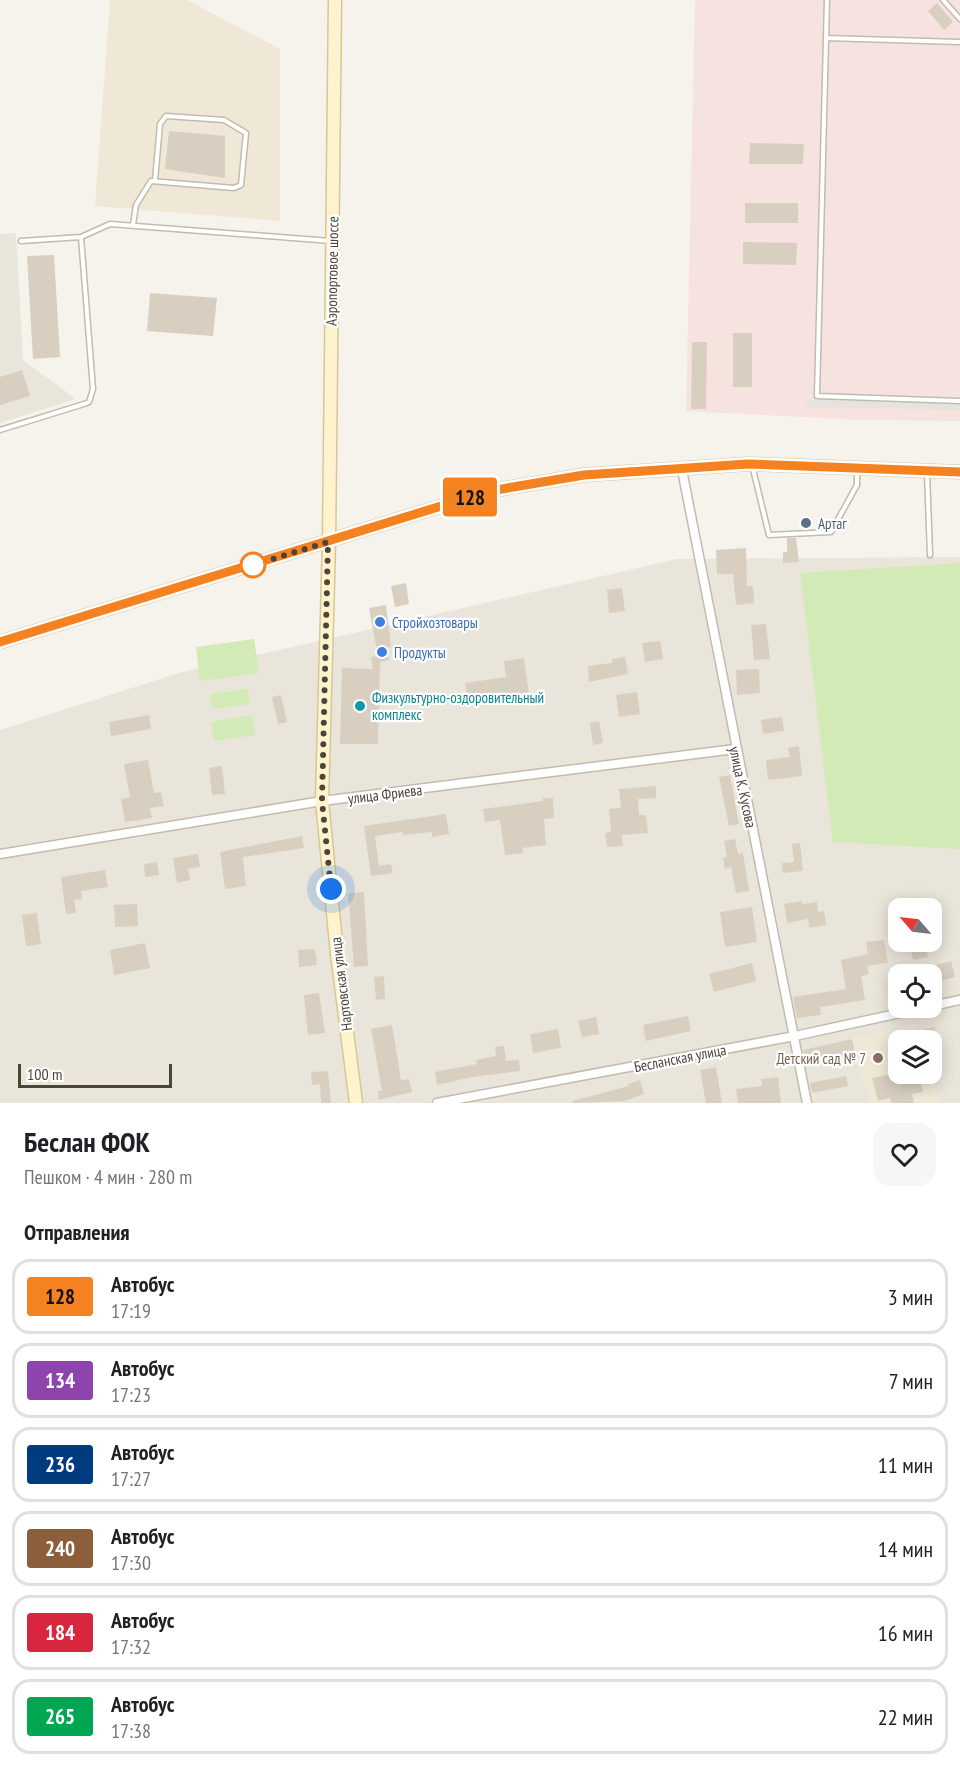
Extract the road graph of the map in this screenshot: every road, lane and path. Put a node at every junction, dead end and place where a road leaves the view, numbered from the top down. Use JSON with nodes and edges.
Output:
{"nodes":[{"id":1,"x":335,"y":0,"type":"edge"},
{"id":2,"x":827,"y":0,"type":"edge"},
{"id":3,"x":943,"y":0,"type":"edge"},
{"id":4,"x":960,"y":19,"type":"edge"},
{"id":5,"x":826,"y":38,"type":"junction"},
{"id":6,"x":960,"y":42,"type":"edge"},
{"id":7,"x":154,"y":181,"type":"junction"},
{"id":8,"x":133,"y":225,"type":"junction"},
{"id":9,"x":81,"y":237,"type":"junction"},
{"id":10,"x":21,"y":241,"type":"dead end"},
{"id":11,"x":332,"y":241,"type":"junction"},
{"id":12,"x":960,"y":401,"type":"edge"},
{"id":13,"x":0,"y":430,"type":"edge"},
{"id":14,"x":751,"y":465,"type":"junction"},
{"id":15,"x":857,"y":468,"type":"junction"},
{"id":16,"x":682,"y":470,"type":"junction"},
{"id":17,"x":927,"y":471,"type":"junction"},
{"id":18,"x":960,"y":472,"type":"edge"},
{"id":19,"x":328,"y":542,"type":"junction"},
{"id":20,"x":930,"y":555,"type":"dead end"},
{"id":21,"x":0,"y":642,"type":"edge"},
{"id":22,"x":735,"y":749,"type":"junction"},
{"id":23,"x":322,"y":801,"type":"junction"},
{"id":24,"x":0,"y":854,"type":"edge"},
{"id":25,"x":960,"y":1000,"type":"edge"},
{"id":26,"x":942,"y":1004,"type":"edge"},
{"id":27,"x":888,"y":1016,"type":"edge"},
{"id":28,"x":795,"y":1036,"type":"junction"},
{"id":29,"x":356,"y":1103,"type":"edge"},
{"id":30,"x":437,"y":1103,"type":"edge"},
{"id":31,"x":807,"y":1103,"type":"edge"}],
"edges":[{"from":1,"to":11,"type":"main road","name":"Аэропортовое шоссе"},
{"from":2,"to":5,"type":"lane"},
{"from":3,"to":4,"type":"lane"},
{"from":5,"to":6,"type":"lane"},
{"from":5,"to":12,"type":"lane"},
{"from":7,"to":7,"type":"lane"},
{"from":7,"to":8,"type":"lane"},
{"from":8,"to":9,"type":"lane"},
{"from":8,"to":11,"type":"lane"},
{"from":9,"to":10,"type":"lane"},
{"from":9,"to":13,"type":"lane"},
{"from":11,"to":19,"type":"main road","name":"Аэропортовое шоссе"},
{"from":14,"to":15,"type":"main road"},
{"from":14,"to":15,"type":"lane"},
{"from":14,"to":16,"type":"main road"},
{"from":15,"to":17,"type":"main road"},
{"from":16,"to":19,"type":"main road"},
{"from":16,"to":22,"type":"street","name":"улица К. Кусова"},
{"from":17,"to":18,"type":"main road"},
{"from":17,"to":20,"type":"lane"},
{"from":19,"to":21,"type":"main road"},
{"from":19,"to":23,"type":"main road","name":"Нартовская улица"},
{"from":22,"to":23,"type":"street","name":"улица Фриева"},
{"from":22,"to":28,"type":"street","name":"улица К. Кусова"},
{"from":23,"to":24,"type":"street","name":"улица Фриева"},
{"from":23,"to":29,"type":"main road","name":"Нартовская улица"},
{"from":25,"to":26,"type":"street"},
{"from":27,"to":28,"type":"street","name":"Бесланская улица"},
{"from":28,"to":30,"type":"street","name":"Бесланская улица"},
{"from":28,"to":31,"type":"street","name":"улица К. Кусова"}]}
